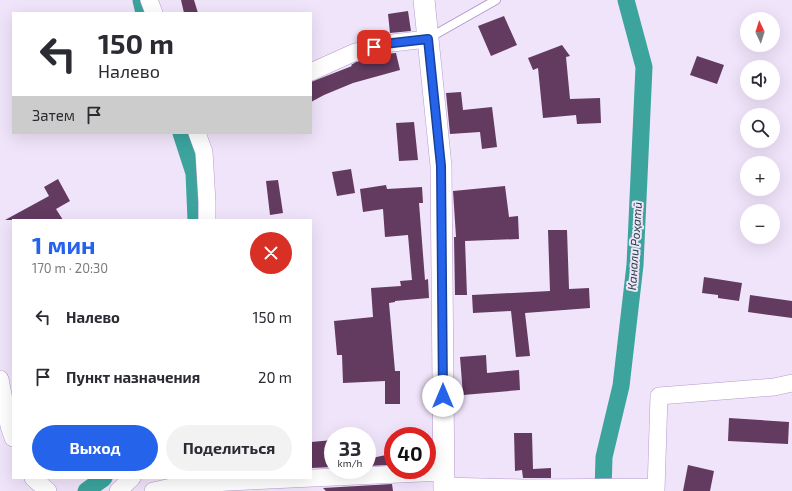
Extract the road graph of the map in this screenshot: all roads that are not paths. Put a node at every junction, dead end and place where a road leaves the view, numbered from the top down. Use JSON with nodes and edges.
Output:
{"nodes":[{"id":1,"x":149,"y":0,"type":"edge"},
{"id":2,"x":424,"y":0,"type":"edge"},
{"id":3,"x":496,"y":0,"type":"edge"},
{"id":4,"x":154,"y":12,"type":"edge"},
{"id":5,"x":428,"y":39,"type":"junction"},
{"id":6,"x":312,"y":72,"type":"edge"},
{"id":7,"x":197,"y":134,"type":"edge"},
{"id":8,"x":207,"y":219,"type":"edge"},
{"id":9,"x":0,"y":379,"type":"edge"},
{"id":10,"x":792,"y":383,"type":"edge"},
{"id":11,"x":12,"y":435,"type":"edge"},
{"id":12,"x":34,"y":479,"type":"edge"},
{"id":13,"x":131,"y":479,"type":"edge"},
{"id":14,"x":444,"y":483,"type":"edge"},
{"id":15,"x":656,"y":489,"type":"edge"},
{"id":16,"x":48,"y":491,"type":"edge"},
{"id":17,"x":118,"y":491,"type":"edge"},
{"id":18,"x":153,"y":491,"type":"edge"}],
"edges":[{"from":1,"to":4,"type":"street"},
{"from":2,"to":5,"type":"street"},
{"from":3,"to":5,"type":"lane"},
{"from":5,"to":6,"type":"street"},
{"from":5,"to":14,"type":"street"},
{"from":7,"to":8,"type":"street"},
{"from":9,"to":11,"type":"street"},
{"from":10,"to":15,"type":"street"},
{"from":12,"to":16,"type":"street"},
{"from":13,"to":17,"type":"street"},
{"from":14,"to":15,"type":"street"},
{"from":14,"to":18,"type":"street"}]}
